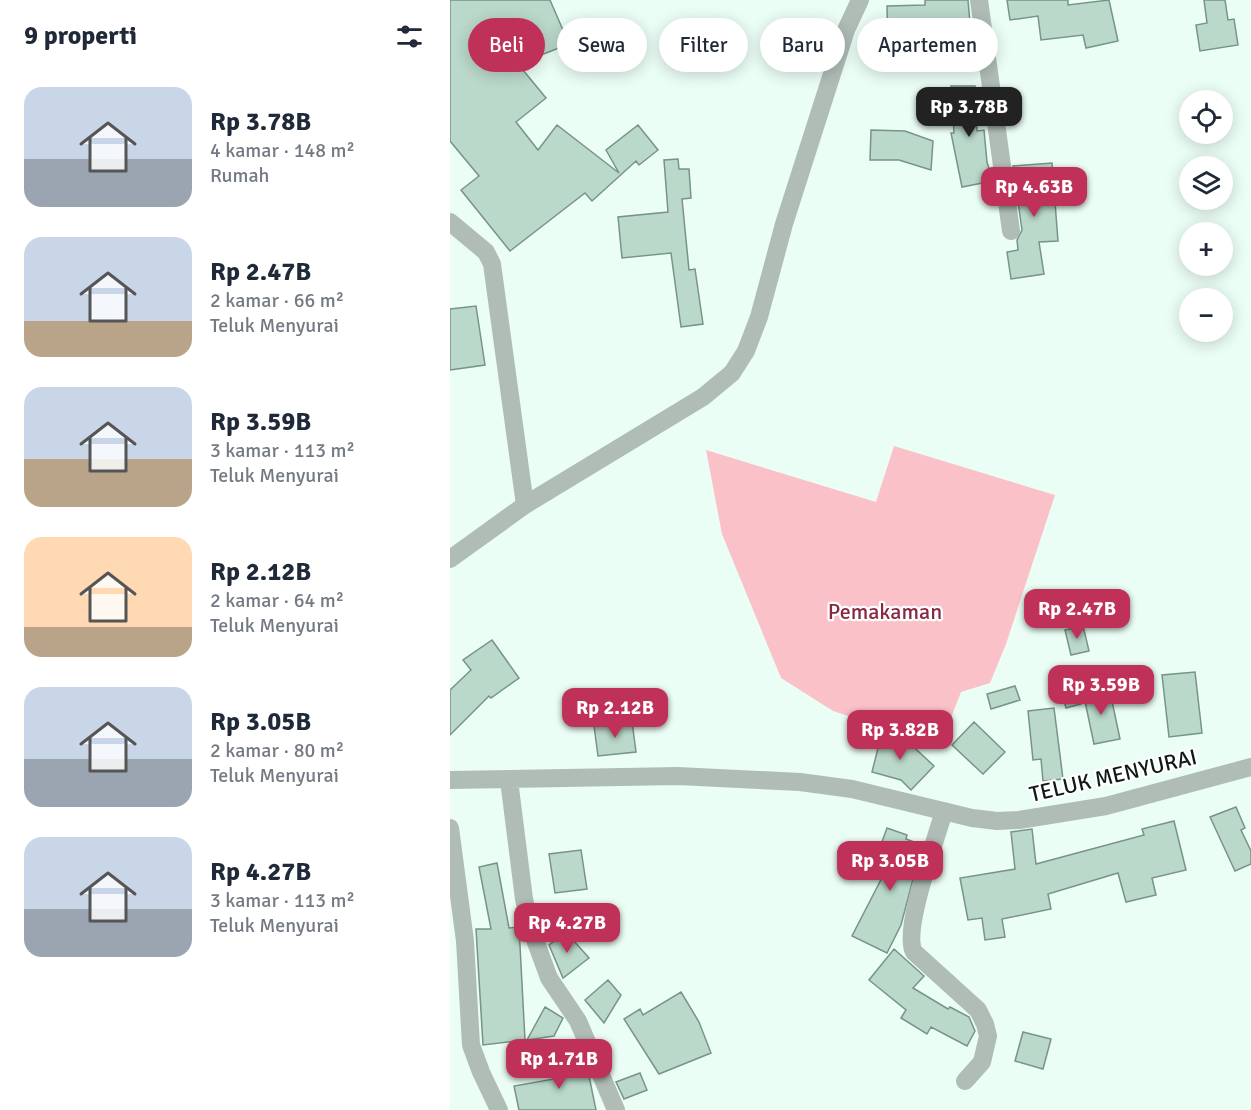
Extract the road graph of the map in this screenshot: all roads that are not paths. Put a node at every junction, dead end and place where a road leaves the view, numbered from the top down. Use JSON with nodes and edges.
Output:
{"nodes":[{"id":1,"x":860,"y":0,"type":"edge"},
{"id":2,"x":979,"y":0,"type":"edge"},
{"id":3,"x":450,"y":222,"type":"edge"},
{"id":4,"x":1011,"y":231,"type":"dead end"},
{"id":5,"x":525,"y":505,"type":"junction"},
{"id":6,"x":450,"y":559,"type":"edge"},
{"id":7,"x":1251,"y":767,"type":"edge"},
{"id":8,"x":450,"y":780,"type":"edge"},
{"id":9,"x":509,"y":780,"type":"junction"},
{"id":10,"x":944,"y":811,"type":"junction"},
{"id":11,"x":450,"y":828,"type":"edge"},
{"id":12,"x":965,"y":1081,"type":"dead end"},
{"id":13,"x":500,"y":1110,"type":"edge"},
{"id":14,"x":616,"y":1110,"type":"edge"}],
"edges":[{"from":1,"to":5,"type":"street"},
{"from":2,"to":4,"type":"street"},
{"from":3,"to":5,"type":"street"},
{"from":5,"to":6,"type":"street"},
{"from":7,"to":10,"type":"street","name":"TELUK MENYURAI"},
{"from":8,"to":9,"type":"street","name":"TELUK MENYURAI"},
{"from":9,"to":10,"type":"street","name":"TELUK MENYURAI"},
{"from":9,"to":14,"type":"street"},
{"from":10,"to":12,"type":"street"},
{"from":11,"to":13,"type":"street"}]}
